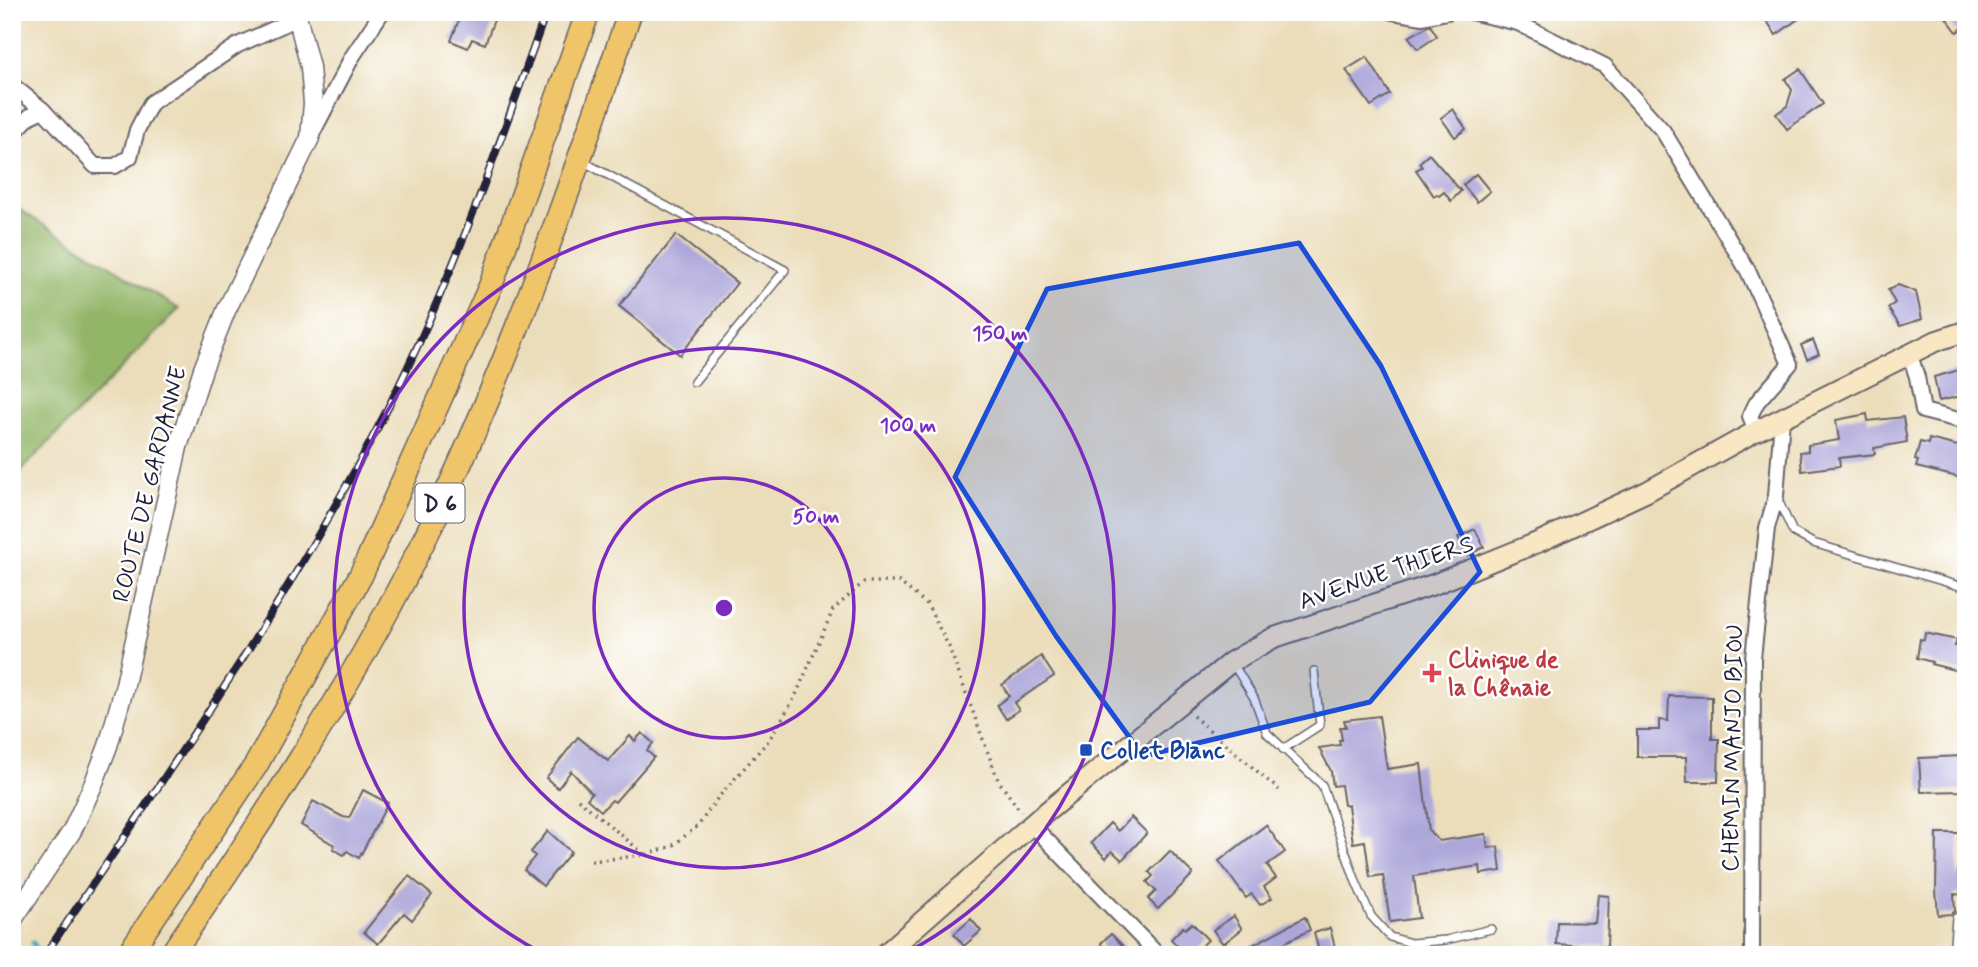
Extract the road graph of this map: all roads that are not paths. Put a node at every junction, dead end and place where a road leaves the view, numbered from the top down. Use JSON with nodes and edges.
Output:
{"nodes":[{"id":1,"x":382,"y":12,"type":"edge"},
{"id":2,"x":588,"y":12,"type":"edge"},
{"id":3,"x":631,"y":12,"type":"edge"},
{"id":4,"x":1393,"y":12,"type":"edge"},
{"id":5,"x":1447,"y":12,"type":"edge"},
{"id":6,"x":1471,"y":12,"type":"edge"},
{"id":7,"x":297,"y":15,"type":"edge"},
{"id":8,"x":12,"y":85,"type":"edge"},
{"id":9,"x":43,"y":110,"type":"junction"},
{"id":10,"x":12,"y":135,"type":"edge"},
{"id":11,"x":310,"y":138,"type":"junction"},
{"id":12,"x":579,"y":159,"type":"junction"},
{"id":13,"x":1966,"y":331,"type":"edge"},
{"id":14,"x":1909,"y":355,"type":"junction"},
{"id":15,"x":694,"y":382,"type":"dead end"},
{"id":16,"x":1782,"y":418,"type":"junction"},
{"id":17,"x":1966,"y":422,"type":"edge"},
{"id":18,"x":1756,"y":431,"type":"junction"},
{"id":19,"x":1776,"y":496,"type":"junction"},
{"id":20,"x":1966,"y":588,"type":"edge"},
{"id":21,"x":1231,"y":662,"type":"junction"},
{"id":22,"x":1314,"y":671,"type":"dead end"},
{"id":23,"x":1283,"y":749,"type":"junction"},
{"id":24,"x":1031,"y":824,"type":"junction"},
{"id":25,"x":1966,"y":913,"type":"edge"},
{"id":26,"x":12,"y":921,"type":"edge"},
{"id":27,"x":1492,"y":929,"type":"dead end"},
{"id":28,"x":128,"y":955,"type":"edge"},
{"id":29,"x":171,"y":955,"type":"edge"},
{"id":30,"x":884,"y":955,"type":"edge"},
{"id":31,"x":1158,"y":955,"type":"edge"},
{"id":32,"x":1752,"y":955,"type":"edge"},
{"id":33,"x":1952,"y":955,"type":"edge"}],
"edges":[{"from":1,"to":11,"type":"street"},
{"from":2,"to":28,"type":"highway","number":"D 6"},
{"from":3,"to":12,"type":"highway","number":"D 6"},
{"from":4,"to":5,"type":"street"},
{"from":6,"to":18,"type":"street"},
{"from":7,"to":9,"type":"street"},
{"from":7,"to":11,"type":"street","name":"ROUTE DE GARDANNE"},
{"from":8,"to":9,"type":"street"},
{"from":9,"to":10,"type":"street"},
{"from":11,"to":26,"type":"street","name":"ROUTE DE GARDANNE"},
{"from":12,"to":15,"type":"lane"},
{"from":12,"to":29,"type":"highway","number":"D 6"},
{"from":13,"to":14,"type":"main road","name":"AVENUE THIERS"},
{"from":14,"to":16,"type":"main road","name":"AVENUE THIERS"},
{"from":14,"to":17,"type":"street"},
{"from":16,"to":18,"type":"main road","name":"AVENUE THIERS"},
{"from":16,"to":19,"type":"street","name":"CHEMIN MANJO BIOU"},
{"from":18,"to":21,"type":"main road","name":"AVENUE THIERS"},
{"from":19,"to":20,"type":"lane"},
{"from":19,"to":32,"type":"street","name":"CHEMIN MANJO BIOU"},
{"from":21,"to":23,"type":"lane"},
{"from":21,"to":24,"type":"main road","name":"AVENUE THIERS"},
{"from":22,"to":23,"type":"lane"},
{"from":23,"to":27,"type":"lane"},
{"from":24,"to":30,"type":"main road","name":"AVENUE THIERS"},
{"from":24,"to":31,"type":"street"},
{"from":25,"to":33,"type":"lane"}]}
